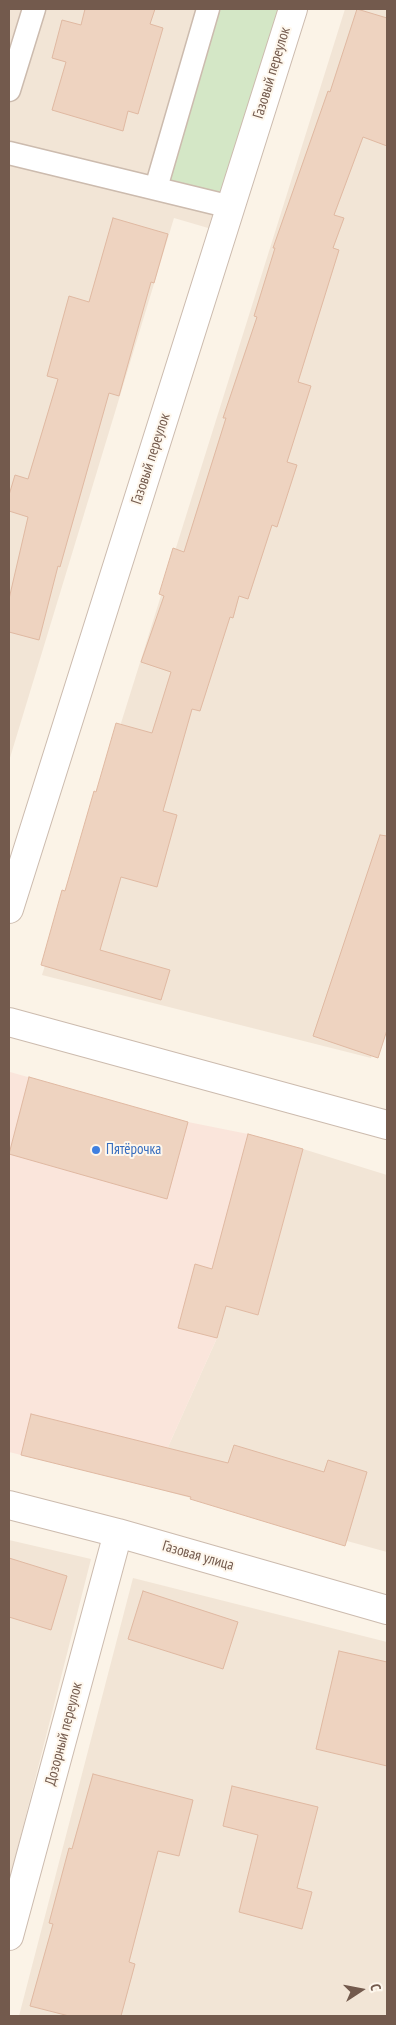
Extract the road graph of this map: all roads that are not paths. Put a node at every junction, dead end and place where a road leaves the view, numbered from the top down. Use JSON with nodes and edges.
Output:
{"nodes":[{"id":1,"x":34,"y":9,"type":"edge"},
{"id":2,"x":208,"y":9,"type":"edge"},
{"id":3,"x":293,"y":9,"type":"edge"},
{"id":4,"x":9,"y":90,"type":"edge"},
{"id":5,"x":9,"y":153,"type":"edge"},
{"id":6,"x":156,"y":188,"type":"junction"},
{"id":7,"x":231,"y":207,"type":"junction"},
{"id":8,"x":9,"y":909,"type":"edge"},
{"id":9,"x":9,"y":1022,"type":"edge"},
{"id":10,"x":387,"y":1125,"type":"edge"},
{"id":11,"x":9,"y":1505,"type":"edge"},
{"id":12,"x":118,"y":1533,"type":"junction"},
{"id":13,"x":387,"y":1610,"type":"edge"},
{"id":14,"x":9,"y":1936,"type":"edge"}],
"edges":[{"from":1,"to":4,"type":"lane"},
{"from":2,"to":6,"type":"lane"},
{"from":3,"to":7,"type":"street","name":"Газовый переулок"},
{"from":5,"to":6,"type":"lane"},
{"from":6,"to":7,"type":"lane"},
{"from":7,"to":8,"type":"street","name":"Газовый переулок"},
{"from":9,"to":10,"type":"street"},
{"from":11,"to":12,"type":"street","name":"Газовая улица"},
{"from":12,"to":13,"type":"street","name":"Газовая улица"},
{"from":12,"to":14,"type":"street","name":"Дозорный переулок"}]}
